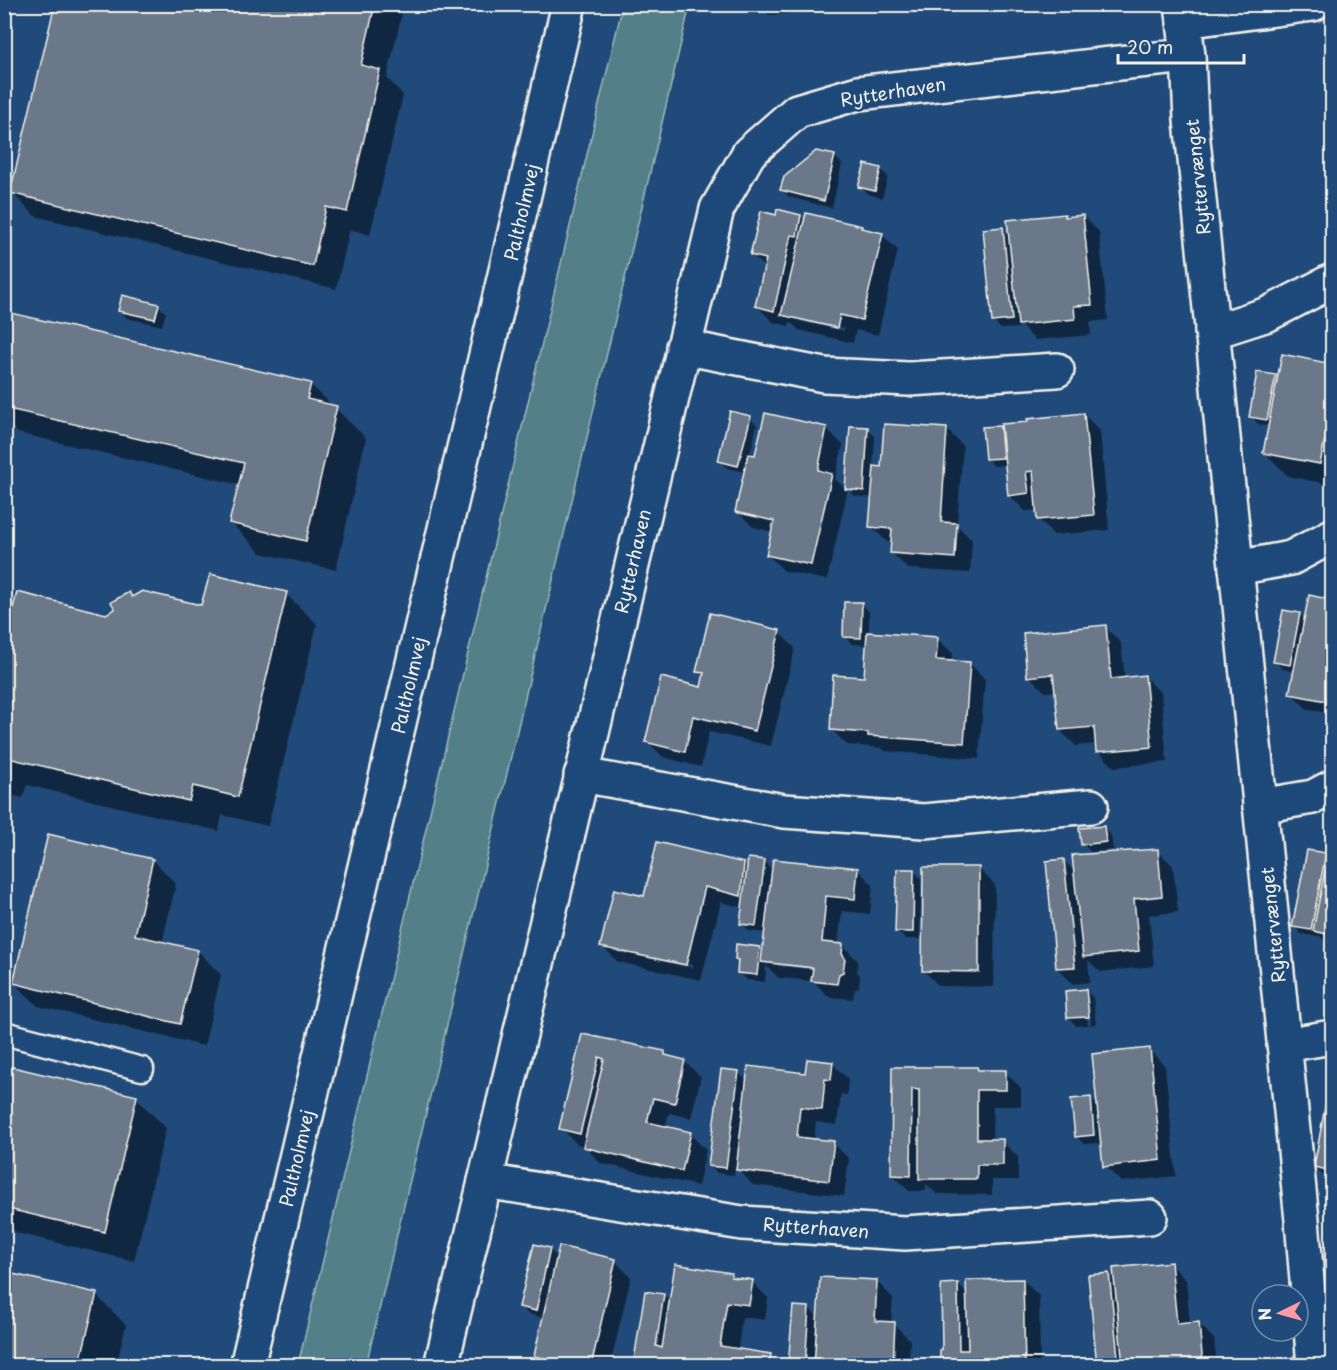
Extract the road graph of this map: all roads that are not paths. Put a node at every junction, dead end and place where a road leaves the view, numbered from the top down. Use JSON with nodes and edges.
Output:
{"nodes":[{"id":1,"x":569,"y":4,"type":"edge"},
{"id":2,"x":1313,"y":4,"type":"edge"},
{"id":3,"x":1183,"y":13,"type":"edge"},
{"id":4,"x":1188,"y":56,"type":"junction"},
{"id":5,"x":1332,"y":281,"type":"edge"},
{"id":6,"x":1212,"y":332,"type":"junction"},
{"id":7,"x":683,"y":347,"type":"junction"},
{"id":8,"x":1058,"y":370,"type":"dead end"},
{"id":9,"x":1332,"y":536,"type":"edge"},
{"id":10,"x":1236,"y":568,"type":"junction"},
{"id":11,"x":581,"y":775,"type":"junction"},
{"id":12,"x":1332,"y":787,"type":"edge"},
{"id":13,"x":1260,"y":806,"type":"junction"},
{"id":14,"x":1091,"y":807,"type":"dead end"},
{"id":15,"x":4,"y":1033,"type":"edge"},
{"id":16,"x":1332,"y":1036,"type":"edge"},
{"id":17,"x":1284,"y":1044,"type":"junction"},
{"id":18,"x":142,"y":1069,"type":"dead end"},
{"id":19,"x":485,"y":1181,"type":"junction"},
{"id":20,"x":1150,"y":1217,"type":"dead end"},
{"id":21,"x":1320,"y":1278,"type":"edge"},
{"id":22,"x":247,"y":1365,"type":"edge"},
{"id":23,"x":441,"y":1365,"type":"edge"},
{"id":24,"x":1314,"y":1365,"type":"edge"}],
"edges":[{"from":1,"to":22,"type":"street","name":"Paltholmvej"},
{"from":2,"to":3,"type":"street","name":"Ryttervænget"},
{"from":3,"to":4,"type":"street","name":"Ryttervænget"},
{"from":4,"to":6,"type":"street","name":"Ryttervænget"},
{"from":4,"to":7,"type":"street","name":"Rytterhaven"},
{"from":5,"to":6,"type":"street"},
{"from":6,"to":10,"type":"street","name":"Ryttervænget"},
{"from":7,"to":8,"type":"street"},
{"from":7,"to":11,"type":"street","name":"Rytterhaven"},
{"from":9,"to":10,"type":"street"},
{"from":10,"to":13,"type":"street","name":"Ryttervænget"},
{"from":11,"to":14,"type":"street"},
{"from":11,"to":19,"type":"street","name":"Rytterhaven"},
{"from":12,"to":13,"type":"street"},
{"from":13,"to":17,"type":"street","name":"Ryttervænget"},
{"from":15,"to":18,"type":"lane"},
{"from":16,"to":17,"type":"street"},
{"from":17,"to":21,"type":"street","name":"Ryttervænget"},
{"from":19,"to":20,"type":"street","name":"Rytterhaven"},
{"from":19,"to":23,"type":"street","name":"Rytterhaven"},
{"from":21,"to":24,"type":"street","name":"Ryttervænget"}]}
